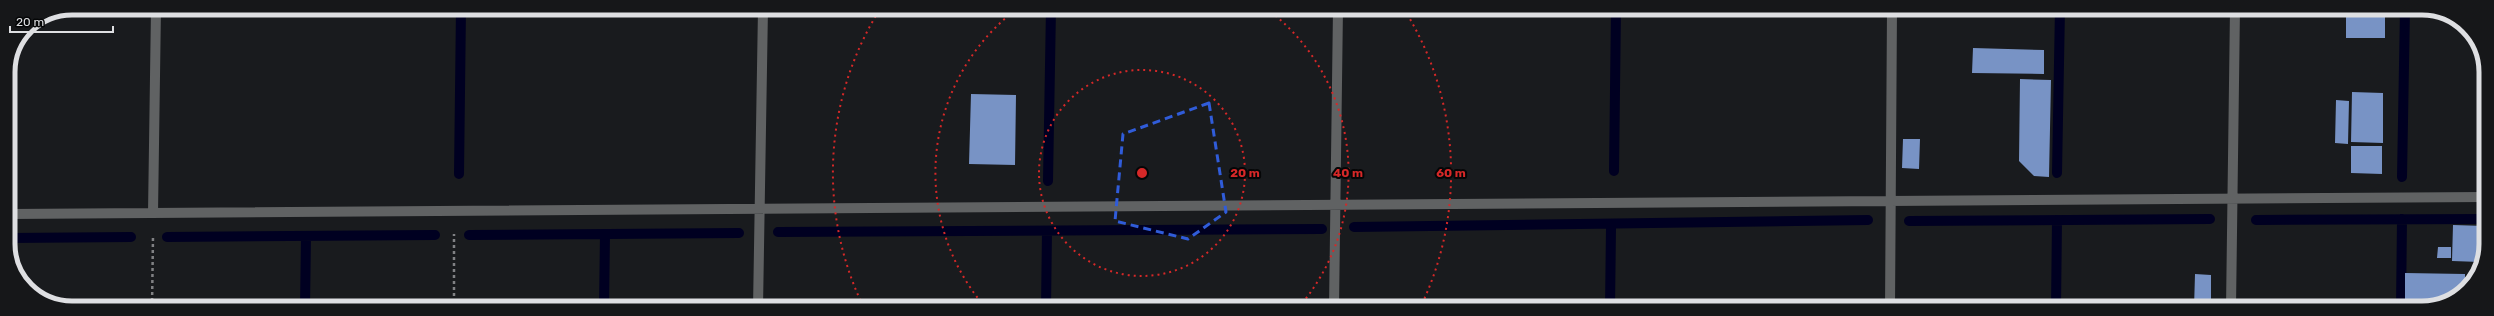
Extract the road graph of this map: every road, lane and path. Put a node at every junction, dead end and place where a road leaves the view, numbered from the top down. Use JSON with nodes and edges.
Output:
{"nodes":[{"id":1,"x":156,"y":15,"type":"edge"},
{"id":2,"x":763,"y":15,"type":"edge"},
{"id":3,"x":1338,"y":15,"type":"edge"},
{"id":4,"x":1892,"y":15,"type":"edge"},
{"id":5,"x":2235,"y":15,"type":"edge"},
{"id":6,"x":2234,"y":198,"type":"junction"},
{"id":7,"x":2479,"y":198,"type":"edge"},
{"id":8,"x":1890,"y":201,"type":"junction"},
{"id":9,"x":1335,"y":207,"type":"junction"},
{"id":10,"x":760,"y":208,"type":"junction"},
{"id":11,"x":455,"y":211,"type":"junction"},
{"id":12,"x":153,"y":213,"type":"junction"},
{"id":13,"x":15,"y":214,"type":"edge"},
{"id":14,"x":152,"y":301,"type":"edge"},
{"id":15,"x":454,"y":301,"type":"edge"},
{"id":16,"x":758,"y":301,"type":"edge"},
{"id":17,"x":1334,"y":301,"type":"edge"},
{"id":18,"x":1890,"y":301,"type":"edge"},
{"id":19,"x":2232,"y":301,"type":"edge"}],
"edges":[{"from":1,"to":12,"type":"street"},
{"from":2,"to":10,"type":"street"},
{"from":3,"to":9,"type":"street"},
{"from":4,"to":8,"type":"street"},
{"from":5,"to":6,"type":"street"},
{"from":6,"to":7,"type":"street"},
{"from":6,"to":8,"type":"street"},
{"from":6,"to":19,"type":"street"},
{"from":8,"to":9,"type":"street"},
{"from":8,"to":18,"type":"street"},
{"from":9,"to":10,"type":"street"},
{"from":9,"to":17,"type":"street"},
{"from":10,"to":11,"type":"street"},
{"from":10,"to":16,"type":"street"},
{"from":11,"to":12,"type":"street"},
{"from":11,"to":15,"type":"path"},
{"from":12,"to":13,"type":"street"},
{"from":12,"to":14,"type":"path"}]}
